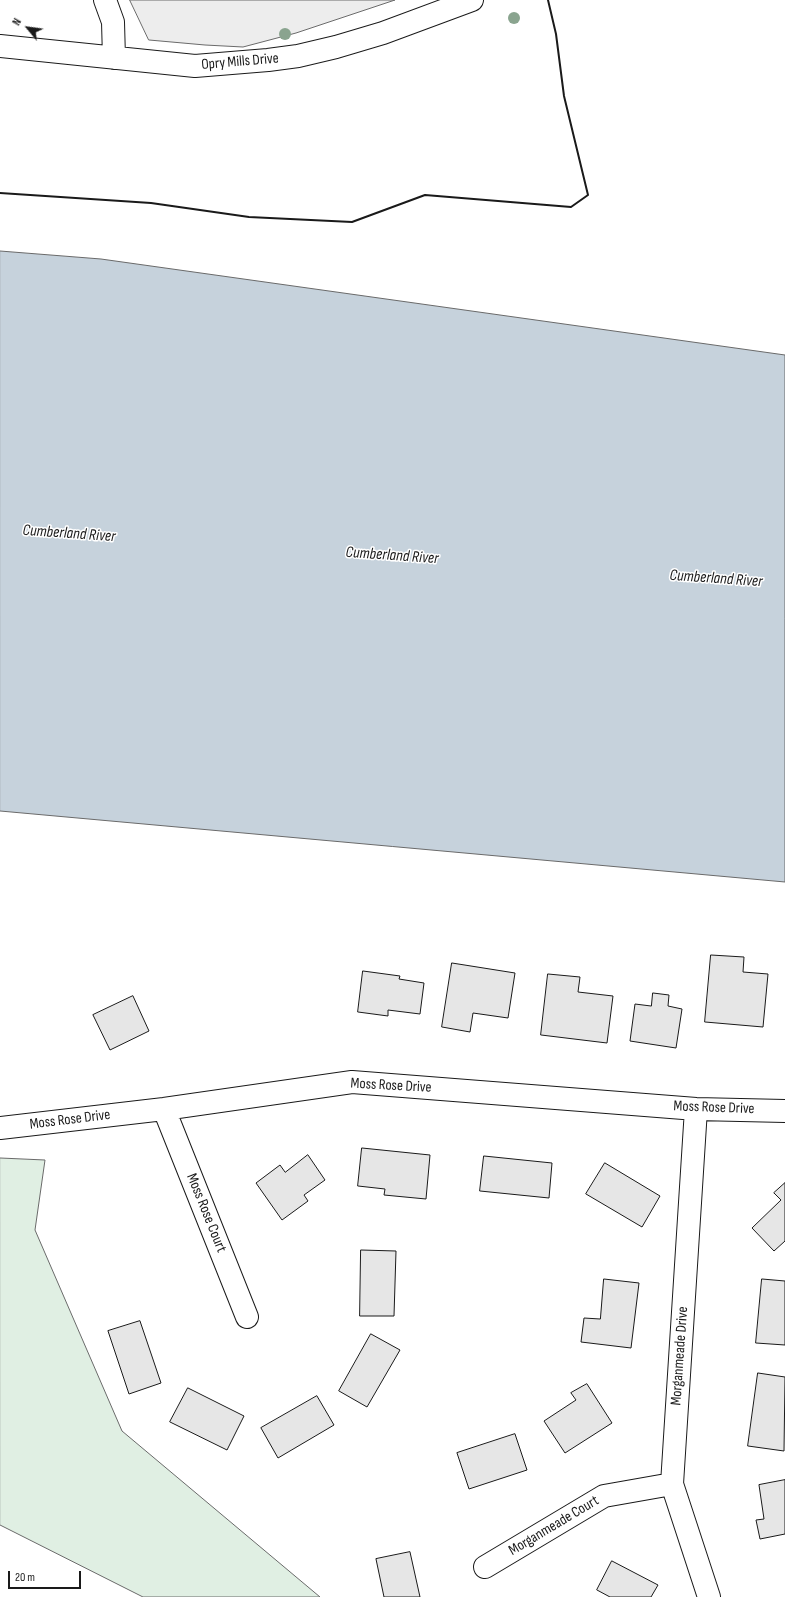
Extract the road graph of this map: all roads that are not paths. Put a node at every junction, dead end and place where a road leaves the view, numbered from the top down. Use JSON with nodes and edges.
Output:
{"nodes":[{"id":1,"x":105,"y":0,"type":"edge"},
{"id":2,"x":472,"y":0,"type":"edge"},
{"id":3,"x":0,"y":46,"type":"edge"},
{"id":4,"x":114,"y":58,"type":"junction"},
{"id":5,"x":164,"y":1109,"type":"junction"},
{"id":6,"x":696,"y":1109,"type":"junction"},
{"id":7,"x":785,"y":1111,"type":"edge"},
{"id":8,"x":0,"y":1128,"type":"edge"},
{"id":9,"x":247,"y":1317,"type":"dead end"},
{"id":10,"x":672,"y":1484,"type":"junction"},
{"id":11,"x":485,"y":1567,"type":"dead end"},
{"id":12,"x":709,"y":1597,"type":"edge"}],
"edges":[{"from":1,"to":4,"type":"street"},
{"from":2,"to":4,"type":"street","name":"Opry Mills Drive"},
{"from":3,"to":4,"type":"street","name":"Opry Mills Drive"},
{"from":5,"to":6,"type":"street","name":"Moss Rose Drive"},
{"from":5,"to":8,"type":"street","name":"Moss Rose Drive"},
{"from":5,"to":9,"type":"street","name":"Moss Rose Court"},
{"from":6,"to":7,"type":"street","name":"Moss Rose Drive"},
{"from":6,"to":10,"type":"street","name":"Morganmeade Drive"},
{"from":10,"to":11,"type":"street","name":"Morganmeade Court"},
{"from":10,"to":12,"type":"street","name":"Morganmeade Drive"}]}
